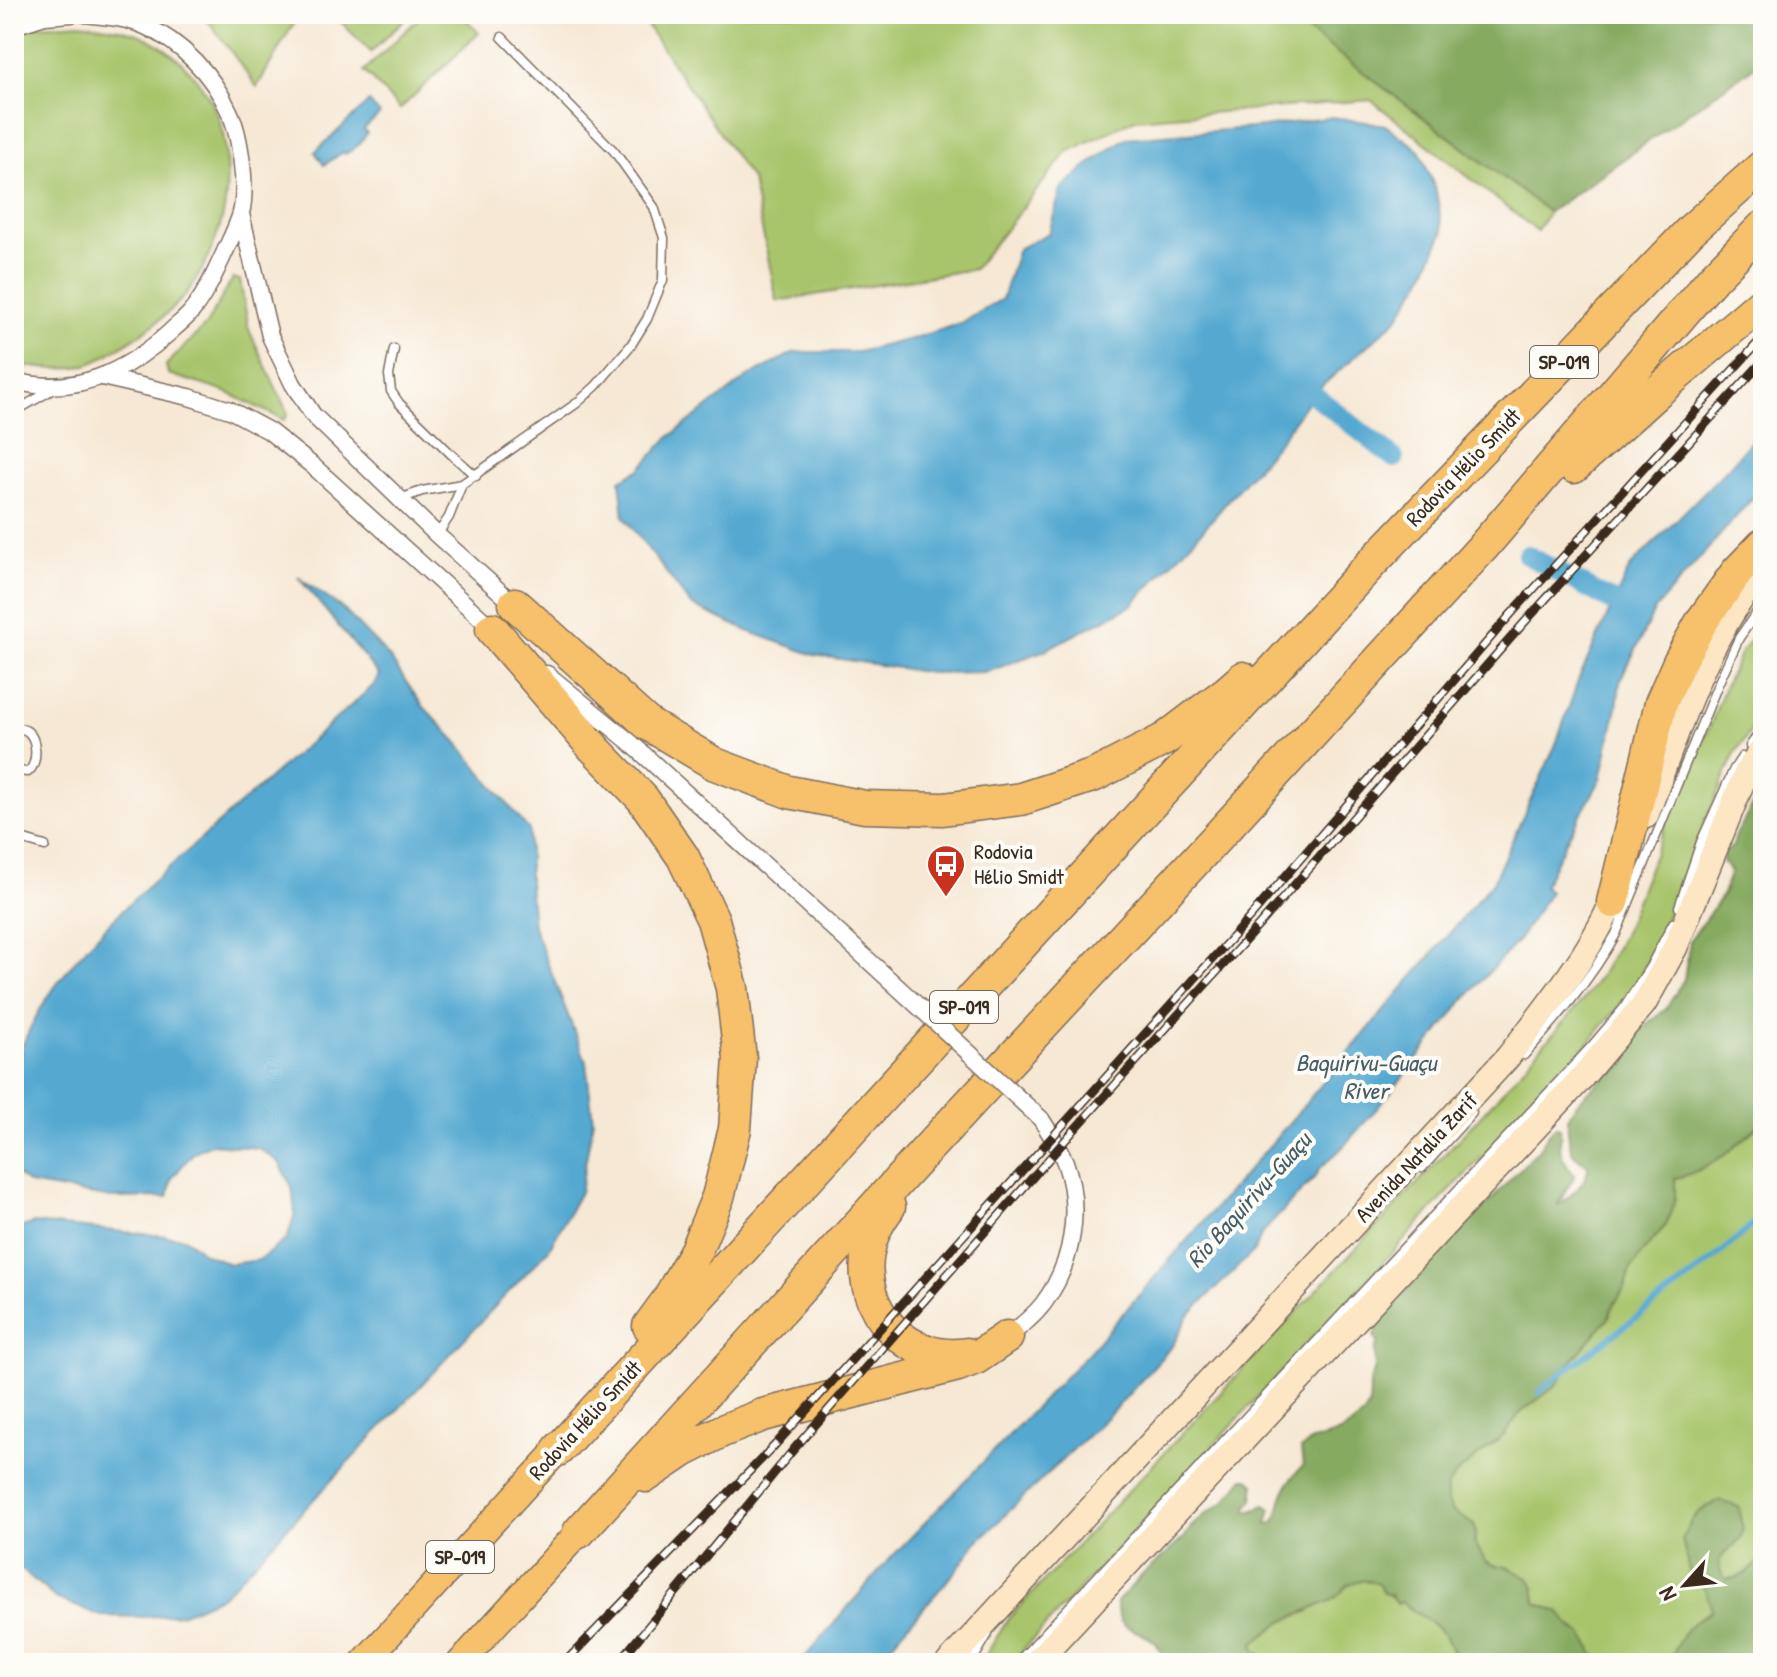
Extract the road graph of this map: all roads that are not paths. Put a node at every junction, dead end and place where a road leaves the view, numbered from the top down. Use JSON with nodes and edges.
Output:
{"nodes":[{"id":1,"x":71,"y":14,"type":"edge"},
{"id":2,"x":85,"y":14,"type":"edge"},
{"id":3,"x":14,"y":26,"type":"edge"},
{"id":4,"x":502,"y":37,"type":"dead end"},
{"id":5,"x":1763,"y":166,"type":"edge"},
{"id":6,"x":241,"y":214,"type":"junction"},
{"id":7,"x":1763,"y":227,"type":"edge"},
{"id":8,"x":1763,"y":302,"type":"edge"},
{"id":9,"x":394,"y":349,"type":"dead end"},
{"id":10,"x":102,"y":377,"type":"junction"},
{"id":11,"x":18,"y":383,"type":"edge"},
{"id":12,"x":60,"y":386,"type":"junction"},
{"id":13,"x":14,"y":412,"type":"edge"},
{"id":14,"x":476,"y":476,"type":"junction"},
{"id":15,"x":462,"y":484,"type":"junction"},
{"id":16,"x":399,"y":499,"type":"junction"},
{"id":17,"x":437,"y":535,"type":"junction"},
{"id":18,"x":1763,"y":545,"type":"edge"},
{"id":19,"x":1482,"y":548,"type":"junction"},
{"id":20,"x":1371,"y":564,"type":"junction"},
{"id":21,"x":1763,"y":571,"type":"edge"},
{"id":22,"x":1763,"y":603,"type":"edge"},
{"id":23,"x":515,"y":604,"type":"junction"},
{"id":24,"x":492,"y":629,"type":"junction"},
{"id":25,"x":14,"y":727,"type":"edge"},
{"id":26,"x":1763,"y":728,"type":"edge"},
{"id":27,"x":631,"y":743,"type":"junction"},
{"id":28,"x":1763,"y":747,"type":"edge"},
{"id":29,"x":14,"y":771,"type":"edge"},
{"id":30,"x":14,"y":837,"type":"edge"},
{"id":31,"x":45,"y":846,"type":"dead end"},
{"id":32,"x":1613,"y":902,"type":"junction"},
{"id":33,"x":1616,"y":934,"type":"junction"},
{"id":34,"x":1517,"y":1063,"type":"dead end"},
{"id":35,"x":1476,"y":1109,"type":"dead end"},
{"id":36,"x":930,"y":1146,"type":"junction"},
{"id":37,"x":1413,"y":1178,"type":"dead end"},
{"id":38,"x":1007,"y":1337,"type":"junction"},
{"id":39,"x":1242,"y":1360,"type":"dead end"},
{"id":40,"x":558,"y":1450,"type":"junction"},
{"id":41,"x":579,"y":1532,"type":"junction"},
{"id":42,"x":363,"y":1663,"type":"edge"},
{"id":43,"x":460,"y":1663,"type":"edge"},
{"id":44,"x":948,"y":1663,"type":"edge"},
{"id":45,"x":971,"y":1663,"type":"edge"},
{"id":46,"x":1017,"y":1663,"type":"edge"},
{"id":47,"x":1035,"y":1663,"type":"edge"}],
"edges":[{"from":1,"to":3,"type":"street"},
{"from":2,"to":6,"type":"street"},
{"from":4,"to":14,"type":"lane"},
{"from":5,"to":20,"type":"highway","name":"Rodovia Hélio Smidt","number":"SP-019"},
{"from":6,"to":10,"type":"street"},
{"from":6,"to":16,"type":"street"},
{"from":7,"to":19,"type":"highway","number":"SP-019"},
{"from":8,"to":19,"type":"highway"},
{"from":9,"to":14,"type":"lane"},
{"from":10,"to":12,"type":"street"},
{"from":10,"to":24,"type":"street"},
{"from":11,"to":12,"type":"street"},
{"from":12,"to":13,"type":"lane"},
{"from":14,"to":15,"type":"lane"},
{"from":15,"to":16,"type":"lane"},
{"from":15,"to":17,"type":"lane"},
{"from":16,"to":17,"type":"street"},
{"from":17,"to":23,"type":"street"},
{"from":18,"to":32,"type":"highway"},
{"from":19,"to":36,"type":"highway","number":"SP-019"},
{"from":20,"to":23,"type":"highway"},
{"from":20,"to":40,"type":"highway","name":"Rodovia Hélio Smidt","number":"SP-019"},
{"from":21,"to":32,"type":"main road","name":"Avenida Natalia Zarif"},
{"from":22,"to":33,"type":"lane"},
{"from":23,"to":27,"type":"street"},
{"from":24,"to":27,"type":"street"},
{"from":24,"to":40,"type":"highway"},
{"from":25,"to":29,"type":"lane"},
{"from":26,"to":46,"type":"lane"},
{"from":27,"to":38,"type":"street","bridge":true},
{"from":28,"to":47,"type":"main road"},
{"from":30,"to":31,"type":"lane"},
{"from":32,"to":33,"type":"lane"},
{"from":32,"to":44,"type":"main road","name":"Avenida Natalia Zarif"},
{"from":33,"to":34,"type":"lane"},
{"from":35,"to":37,"type":"lane"},
{"from":36,"to":38,"type":"highway"},
{"from":36,"to":41,"type":"highway","number":"SP-019"},
{"from":38,"to":41,"type":"highway"},
{"from":39,"to":45,"type":"lane"},
{"from":40,"to":42,"type":"main road","name":"Rodovia Hélio Smidt","number":"SP-019"},
{"from":41,"to":43,"type":"main road","number":"SP-019"}]}
